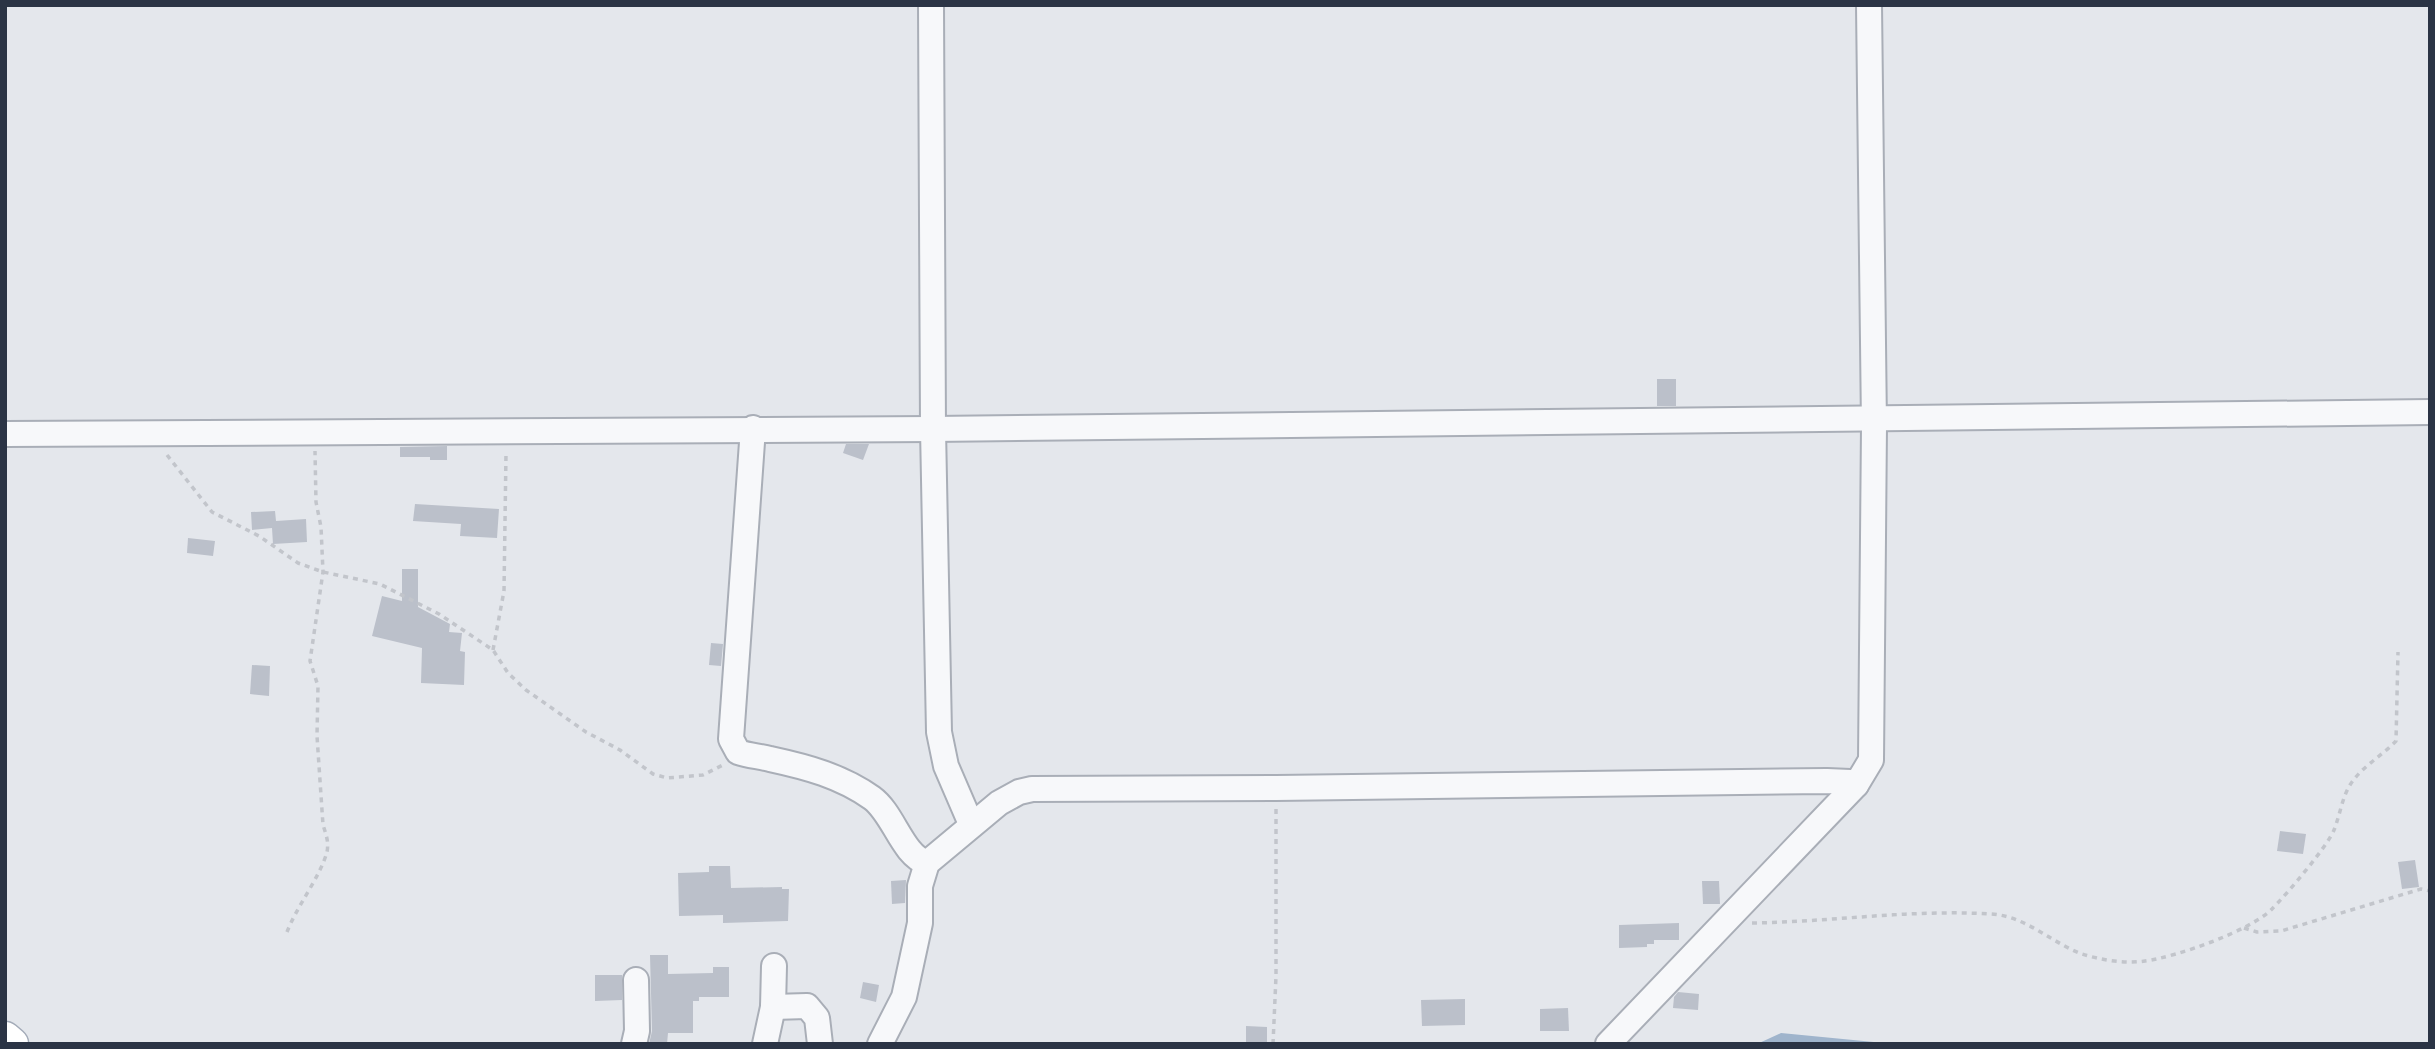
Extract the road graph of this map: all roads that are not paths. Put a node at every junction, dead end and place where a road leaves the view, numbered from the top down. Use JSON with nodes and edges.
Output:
{"nodes":[{"id":1,"x":931,"y":5,"type":"edge"},
{"id":2,"x":1869,"y":5,"type":"edge"},
{"id":3,"x":2430,"y":412,"type":"edge"},
{"id":4,"x":1873,"y":417,"type":"junction"},
{"id":5,"x":753,"y":428,"type":"junction"},
{"id":6,"x":933,"y":429,"type":"junction"},
{"id":7,"x":5,"y":433,"type":"edge"},
{"id":8,"x":1856,"y":785,"type":"junction"},
{"id":9,"x":971,"y":824,"type":"junction"},
{"id":10,"x":927,"y":863,"type":"junction"},
{"id":11,"x":774,"y":966,"type":"dead end"},
{"id":12,"x":636,"y":980,"type":"dead end"},
{"id":13,"x":773,"y":1007,"type":"junction"},
{"id":14,"x":5,"y":1038,"type":"edge"},
{"id":15,"x":12,"y":1044,"type":"edge"},
{"id":16,"x":634,"y":1044,"type":"edge"},
{"id":17,"x":765,"y":1044,"type":"edge"},
{"id":18,"x":820,"y":1044,"type":"edge"},
{"id":19,"x":880,"y":1044,"type":"edge"},
{"id":20,"x":1608,"y":1044,"type":"edge"}],
"edges":[{"from":1,"to":6,"type":"street"},
{"from":2,"to":4,"type":"street"},
{"from":3,"to":4,"type":"street"},
{"from":4,"to":6,"type":"street"},
{"from":4,"to":8,"type":"street"},
{"from":5,"to":6,"type":"street"},
{"from":5,"to":7,"type":"street"},
{"from":5,"to":10,"type":"street"},
{"from":6,"to":9,"type":"street"},
{"from":8,"to":9,"type":"street"},
{"from":8,"to":20,"type":"street"},
{"from":9,"to":10,"type":"street"},
{"from":10,"to":19,"type":"street"},
{"from":11,"to":13,"type":"street"},
{"from":12,"to":16,"type":"street"},
{"from":13,"to":17,"type":"street"},
{"from":13,"to":18,"type":"street"},
{"from":14,"to":15,"type":"main road"}]}
